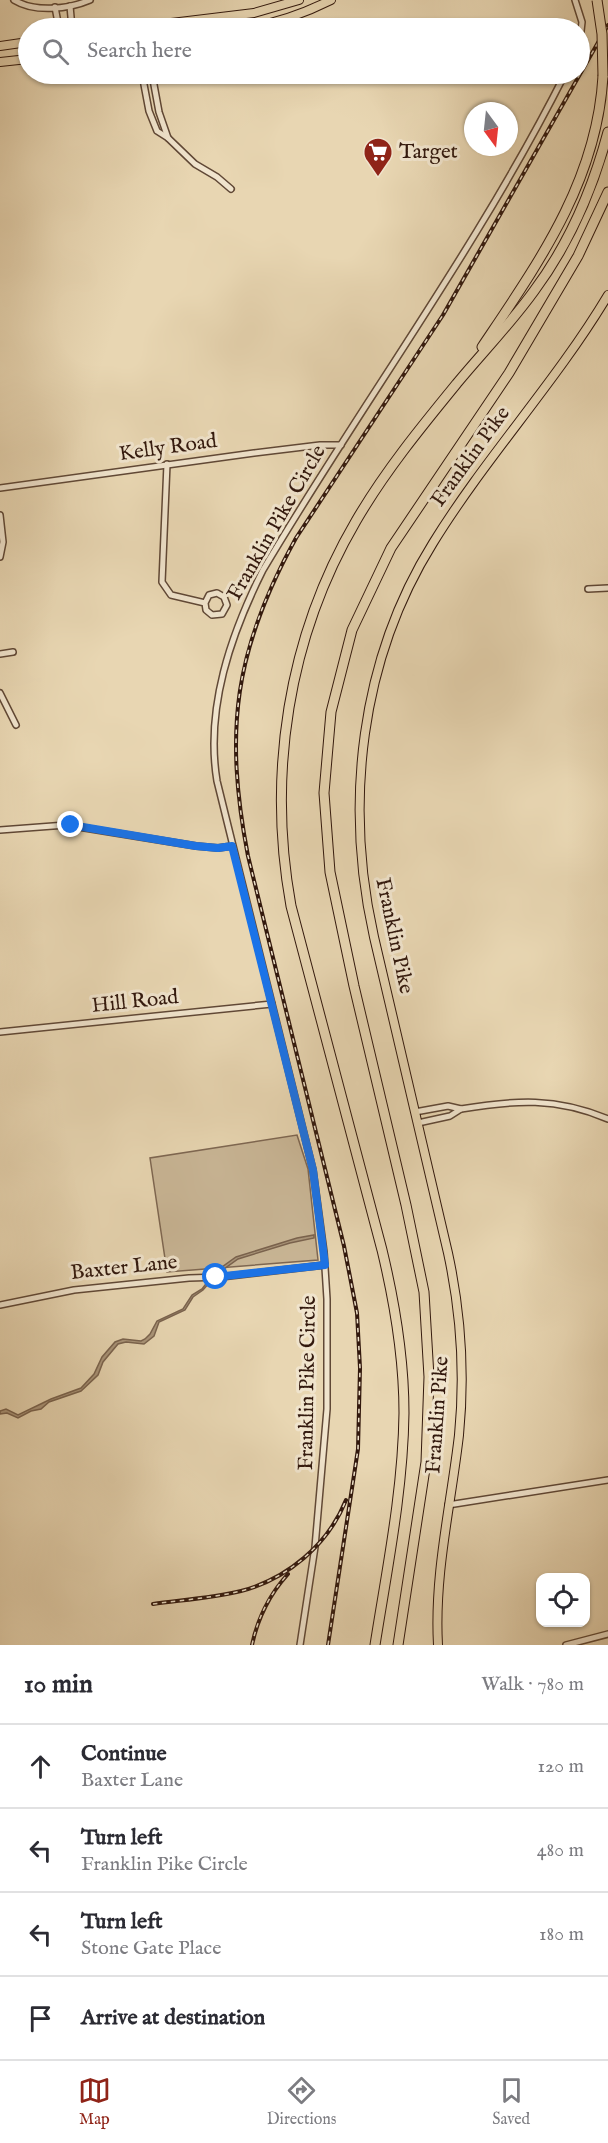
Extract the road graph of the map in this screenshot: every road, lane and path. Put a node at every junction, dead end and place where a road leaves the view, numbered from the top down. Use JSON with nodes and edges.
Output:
{"nodes":[{"id":1,"x":14,"y":0,"type":"edge"},
{"id":2,"x":90,"y":0,"type":"edge"},
{"id":3,"x":300,"y":0,"type":"edge"},
{"id":4,"x":331,"y":0,"type":"edge"},
{"id":5,"x":575,"y":0,"type":"edge"},
{"id":6,"x":597,"y":0,"type":"edge"},
{"id":7,"x":70,"y":6,"type":"junction"},
{"id":8,"x":56,"y":8,"type":"junction"},
{"id":9,"x":58,"y":18,"type":"edge"},
{"id":10,"x":71,"y":18,"type":"edge"},
{"id":11,"x":216,"y":18,"type":"edge"},
{"id":12,"x":291,"y":18,"type":"edge"},
{"id":13,"x":581,"y":18,"type":"edge"},
{"id":14,"x":18,"y":43,"type":"edge"},
{"id":15,"x":0,"y":46,"type":"edge"},
{"id":16,"x":18,"y":60,"type":"edge"},
{"id":17,"x":0,"y":63,"type":"edge"},
{"id":18,"x":144,"y":84,"type":"edge"},
{"id":19,"x":154,"y":84,"type":"edge"},
{"id":20,"x":560,"y":84,"type":"edge"},
{"id":21,"x":608,"y":132,"type":"edge"},
{"id":22,"x":168,"y":138,"type":"junction"},
{"id":23,"x":231,"y":189,"type":"dead end"},
{"id":24,"x":608,"y":192,"type":"edge"},
{"id":25,"x":608,"y":295,"type":"edge"},
{"id":26,"x":459,"y":381,"type":"junction"},
{"id":27,"x":341,"y":445,"type":"junction"},
{"id":28,"x":167,"y":464,"type":"junction"},
{"id":29,"x":0,"y":488,"type":"edge"},
{"id":30,"x":0,"y":515,"type":"edge"},
{"id":31,"x":1,"y":544,"type":"edge"},
{"id":32,"x":0,"y":557,"type":"edge"},
{"id":33,"x":608,"y":588,"type":"edge"},
{"id":34,"x":588,"y":590,"type":"dead end"},
{"id":35,"x":205,"y":603,"type":"junction"},
{"id":36,"x":13,"y":652,"type":"dead end"},
{"id":37,"x":0,"y":654,"type":"edge"},
{"id":38,"x":0,"y":693,"type":"edge"},
{"id":39,"x":16,"y":725,"type":"dead end"},
{"id":40,"x":0,"y":830,"type":"edge"},
{"id":41,"x":232,"y":846,"type":"junction"},
{"id":42,"x":272,"y":1004,"type":"junction"},
{"id":43,"x":0,"y":1032,"type":"edge"},
{"id":44,"x":461,"y":1109,"type":"junction"},
{"id":45,"x":415,"y":1112,"type":"junction"},
{"id":46,"x":608,"y":1119,"type":"edge"},
{"id":47,"x":418,"y":1124,"type":"junction"},
{"id":48,"x":325,"y":1265,"type":"junction"},
{"id":49,"x":0,"y":1305,"type":"edge"},
{"id":50,"x":608,"y":1480,"type":"edge"},
{"id":51,"x":448,"y":1505,"type":"junction"},
{"id":52,"x":608,"y":1634,"type":"edge"},
{"id":53,"x":300,"y":1645,"type":"edge"},
{"id":54,"x":375,"y":1645,"type":"edge"},
{"id":55,"x":398,"y":1645,"type":"edge"},
{"id":56,"x":438,"y":1645,"type":"edge"},
{"id":57,"x":566,"y":1645,"type":"edge"}],
"edges":[{"from":1,"to":8,"type":"street"},
{"from":2,"to":7,"type":"street"},
{"from":3,"to":11,"type":"main road"},
{"from":4,"to":12,"type":"main road"},
{"from":5,"to":13,"type":"street"},
{"from":6,"to":26,"type":"highway","bridge":true},
{"from":7,"to":8,"type":"street"},
{"from":7,"to":10,"type":"street"},
{"from":8,"to":9,"type":"street"},
{"from":14,"to":15,"type":"main road"},
{"from":16,"to":17,"type":"main road"},
{"from":18,"to":22,"type":"street"},
{"from":19,"to":22,"type":"street"},
{"from":20,"to":27,"type":"street","name":"Franklin Pike Circle"},
{"from":21,"to":26,"type":"highway"},
{"from":22,"to":23,"type":"street"},
{"from":24,"to":55,"type":"highway"},
{"from":25,"to":45,"type":"main road","name":"Franklin Pike"},
{"from":26,"to":54,"type":"highway"},
{"from":27,"to":28,"type":"street","name":"Kelly Road"},
{"from":27,"to":41,"type":"street","name":"Franklin Pike Circle"},
{"from":28,"to":29,"type":"street","name":"Kelly Road"},
{"from":28,"to":35,"type":"street"},
{"from":30,"to":31,"type":"street"},
{"from":31,"to":32,"type":"street"},
{"from":33,"to":34,"type":"street"},
{"from":35,"to":35,"type":"street"},
{"from":36,"to":37,"type":"street"},
{"from":38,"to":39,"type":"street"},
{"from":40,"to":41,"type":"street"},
{"from":41,"to":42,"type":"street","name":"Franklin Pike Circle"},
{"from":42,"to":43,"type":"street","name":"Hill Road"},
{"from":42,"to":48,"type":"street","name":"Franklin Pike Circle"},
{"from":44,"to":45,"type":"street"},
{"from":44,"to":46,"type":"street"},
{"from":44,"to":47,"type":"street"},
{"from":45,"to":47,"type":"main road","name":"Franklin Pike"},
{"from":47,"to":51,"type":"main road","name":"Franklin Pike"},
{"from":48,"to":49,"type":"street","name":"Baxter Lane"},
{"from":48,"to":53,"type":"street","name":"Franklin Pike Circle"},
{"from":50,"to":51,"type":"street"},
{"from":51,"to":56,"type":"main road","name":"Franklin Pike"},
{"from":52,"to":57,"type":"street"}]}
